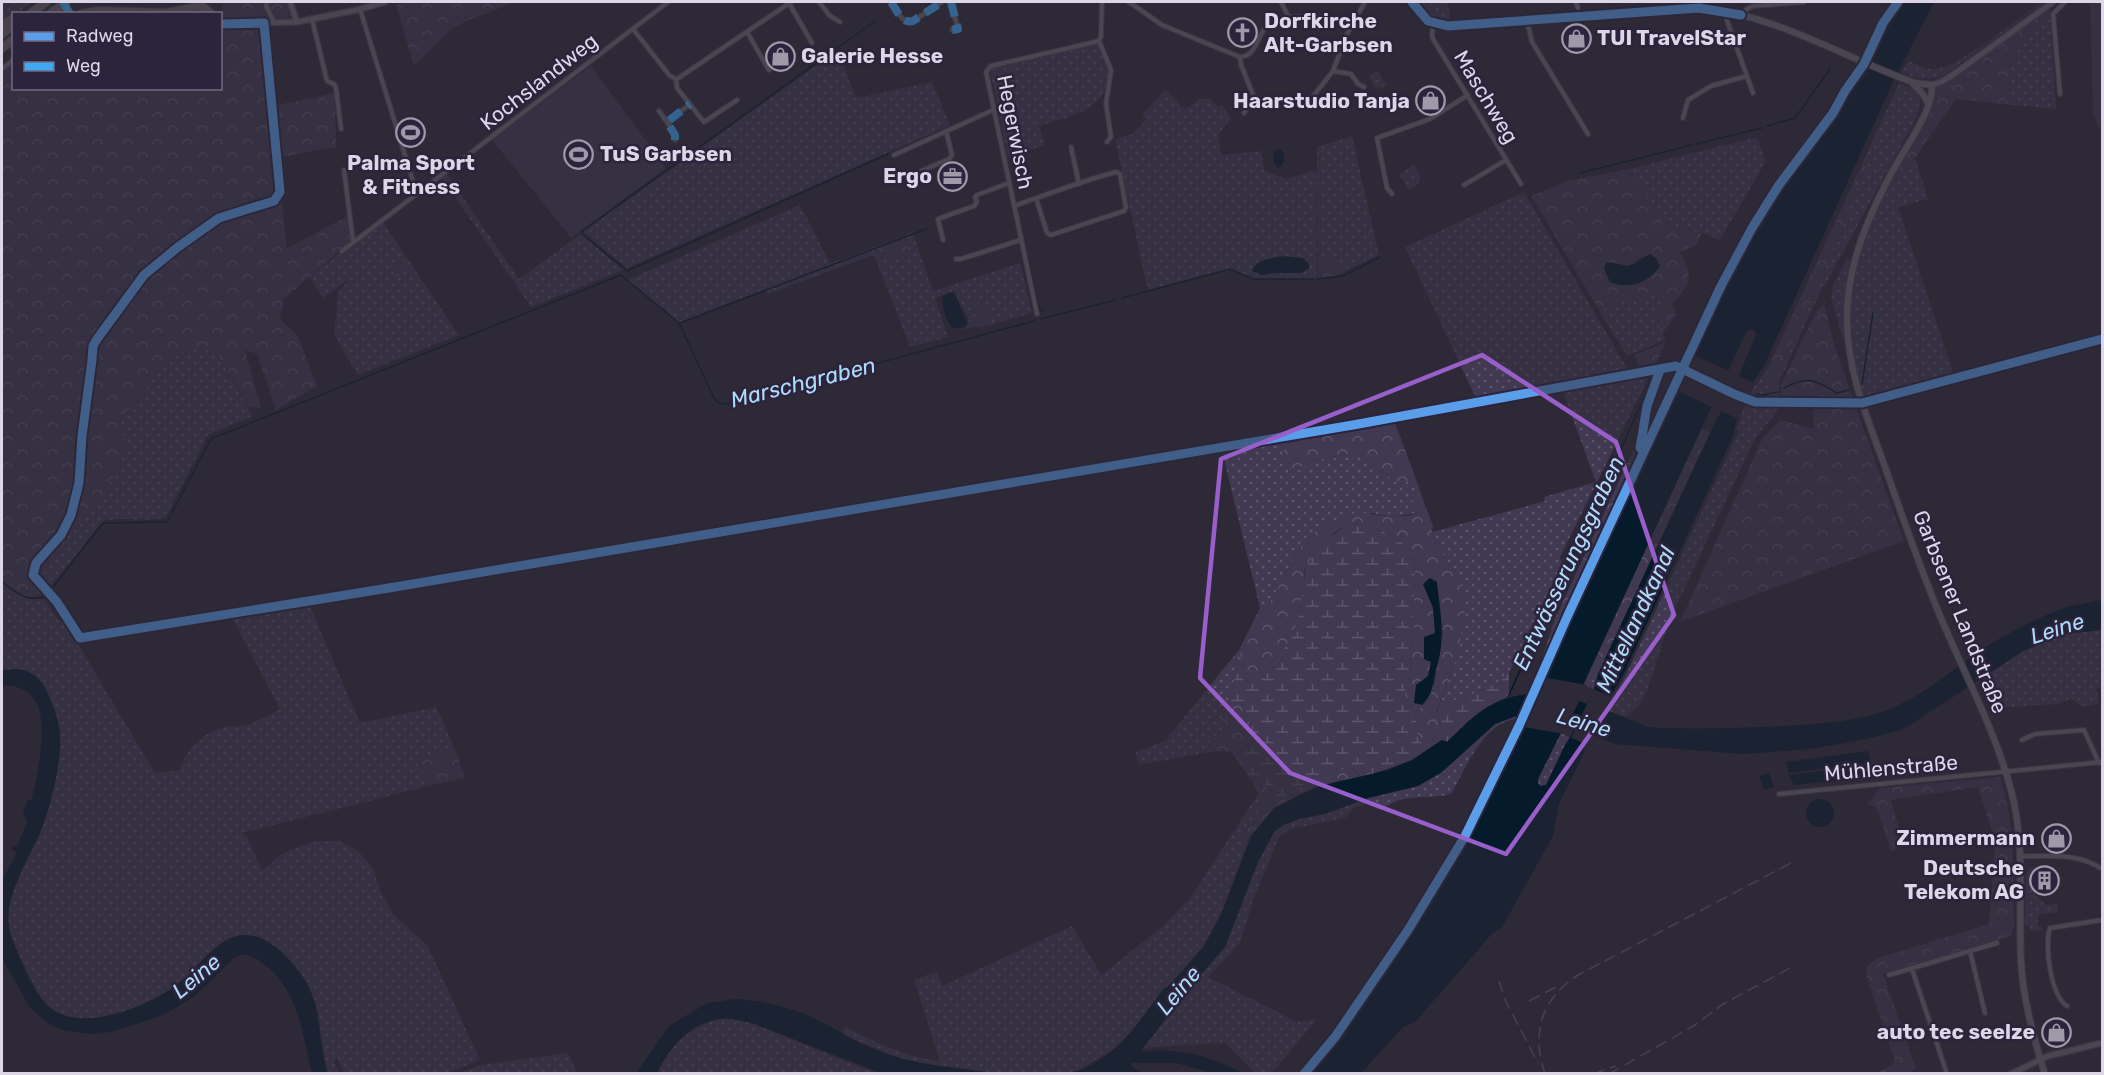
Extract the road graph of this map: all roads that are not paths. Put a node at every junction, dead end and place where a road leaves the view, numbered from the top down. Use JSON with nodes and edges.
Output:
{"nodes":[{"id":1,"x":46,"y":2,"type":"edge"},
{"id":2,"x":66,"y":2,"type":"edge"},
{"id":3,"x":267,"y":2,"type":"edge"},
{"id":4,"x":291,"y":2,"type":"edge"},
{"id":5,"x":385,"y":2,"type":"edge"},
{"id":6,"x":668,"y":2,"type":"edge"},
{"id":7,"x":790,"y":2,"type":"edge"},
{"id":8,"x":819,"y":2,"type":"edge"},
{"id":9,"x":891,"y":2,"type":"edge"},
{"id":10,"x":942,"y":2,"type":"edge"},
{"id":11,"x":951,"y":2,"type":"edge"},
{"id":12,"x":1102,"y":2,"type":"edge"},
{"id":13,"x":1130,"y":2,"type":"edge"},
{"id":14,"x":1281,"y":2,"type":"edge"},
{"id":15,"x":1365,"y":2,"type":"edge"},
{"id":16,"x":1412,"y":2,"type":"edge"},
{"id":17,"x":1576,"y":2,"type":"edge"},
{"id":18,"x":1804,"y":2,"type":"edge"},
{"id":19,"x":2053,"y":2,"type":"edge"},
{"id":20,"x":2065,"y":2,"type":"edge"},
{"id":21,"x":1778,"y":3,"type":"edge"},
{"id":22,"x":1578,"y":8,"type":"dead end"},
{"id":23,"x":360,"y":9,"type":"junction"},
{"id":24,"x":33,"y":11,"type":"edge"},
{"id":25,"x":1724,"y":11,"type":"junction"},
{"id":26,"x":53,"y":12,"type":"edge"},
{"id":27,"x":92,"y":12,"type":"edge"},
{"id":28,"x":132,"y":12,"type":"edge"},
{"id":29,"x":171,"y":12,"type":"edge"},
{"id":30,"x":209,"y":12,"type":"edge"},
{"id":31,"x":1741,"y":15,"type":"junction"},
{"id":32,"x":1288,"y":16,"type":"junction"},
{"id":33,"x":312,"y":19,"type":"junction"},
{"id":34,"x":1353,"y":21,"type":"junction"},
{"id":35,"x":1527,"y":21,"type":"junction"},
{"id":36,"x":274,"y":22,"type":"junction"},
{"id":37,"x":297,"y":22,"type":"junction"},
{"id":38,"x":840,"y":22,"type":"dead end"},
{"id":39,"x":1433,"y":23,"type":"junction"},
{"id":40,"x":222,"y":24,"type":"edge"},
{"id":41,"x":633,"y":29,"type":"junction"},
{"id":42,"x":952,"y":30,"type":"dead end"},
{"id":43,"x":747,"y":32,"type":"junction"},
{"id":44,"x":1099,"y":40,"type":"junction"},
{"id":45,"x":812,"y":43,"type":"dead end"},
{"id":46,"x":1240,"y":57,"type":"junction"},
{"id":47,"x":769,"y":70,"type":"dead end"},
{"id":48,"x":1333,"y":71,"type":"junction"},
{"id":49,"x":1747,"y":76,"type":"junction"},
{"id":50,"x":676,"y":79,"type":"junction"},
{"id":51,"x":1910,"y":82,"type":"junction"},
{"id":52,"x":1929,"y":85,"type":"junction"},
{"id":53,"x":1364,"y":87,"type":"dead end"},
{"id":54,"x":1753,"y":93,"type":"dead end"},
{"id":55,"x":2060,"y":94,"type":"dead end"},
{"id":56,"x":1314,"y":95,"type":"dead end"},
{"id":57,"x":1468,"y":96,"type":"junction"},
{"id":58,"x":737,"y":100,"type":"dead end"},
{"id":59,"x":1928,"y":103,"type":"junction"},
{"id":60,"x":690,"y":104,"type":"junction"},
{"id":61,"x":993,"y":110,"type":"junction"},
{"id":62,"x":659,"y":111,"type":"dead end"},
{"id":63,"x":1244,"y":113,"type":"dead end"},
{"id":64,"x":1683,"y":118,"type":"dead end"},
{"id":65,"x":667,"y":122,"type":"junction"},
{"id":66,"x":341,"y":129,"type":"dead end"},
{"id":67,"x":946,"y":131,"type":"junction"},
{"id":68,"x":1587,"y":134,"type":"dead end"},
{"id":69,"x":675,"y":140,"type":"dead end"},
{"id":70,"x":1107,"y":142,"type":"dead end"},
{"id":71,"x":1071,"y":147,"type":"dead end"},
{"id":72,"x":894,"y":155,"type":"dead end"},
{"id":73,"x":1506,"y":160,"type":"junction"},
{"id":74,"x":345,"y":170,"type":"dead end"},
{"id":75,"x":921,"y":171,"type":"dead end"},
{"id":76,"x":1009,"y":183,"type":"junction"},
{"id":77,"x":1079,"y":184,"type":"junction"},
{"id":78,"x":1521,"y":184,"type":"dead end"},
{"id":79,"x":1464,"y":185,"type":"dead end"},
{"id":80,"x":417,"y":194,"type":"junction"},
{"id":81,"x":1392,"y":194,"type":"dead end"},
{"id":82,"x":1036,"y":198,"type":"junction"},
{"id":83,"x":1014,"y":206,"type":"junction"},
{"id":84,"x":943,"y":240,"type":"dead end"},
{"id":85,"x":1022,"y":240,"type":"junction"},
{"id":86,"x":353,"y":242,"type":"junction"},
{"id":87,"x":342,"y":251,"type":"dead end"},
{"id":88,"x":956,"y":259,"type":"dead end"},
{"id":89,"x":1037,"y":314,"type":"dead end"},
{"id":90,"x":2022,"y":740,"type":"dead end"},
{"id":91,"x":2101,"y":762,"type":"edge"},
{"id":92,"x":2006,"y":773,"type":"junction"},
{"id":93,"x":1779,"y":794,"type":"dead end"},
{"id":94,"x":2021,"y":856,"type":"junction"},
{"id":95,"x":2103,"y":869,"type":"edge"},
{"id":96,"x":2103,"y":920,"type":"edge"},
{"id":97,"x":1997,"y":943,"type":"dead end"},
{"id":98,"x":1970,"y":951,"type":"junction"},
{"id":99,"x":1912,"y":969,"type":"junction"},
{"id":100,"x":1889,"y":975,"type":"dead end"},
{"id":101,"x":2067,"y":1006,"type":"dead end"},
{"id":102,"x":1985,"y":1013,"type":"dead end"},
{"id":103,"x":2103,"y":1043,"type":"edge"},
{"id":104,"x":2040,"y":1059,"type":"junction"},
{"id":105,"x":1947,"y":1074,"type":"edge"},
{"id":106,"x":2011,"y":1074,"type":"edge"},
{"id":107,"x":2045,"y":1074,"type":"edge"}],
"edges":[{"from":1,"to":24,"type":"highway"},
{"from":2,"to":26,"type":"highway"},
{"from":3,"to":36,"type":"street"},
{"from":4,"to":37,"type":"street"},
{"from":5,"to":23,"type":"street"},
{"from":6,"to":41,"type":"street","name":"Kochslandweg"},
{"from":7,"to":43,"type":"street"},
{"from":7,"to":45,"type":"street"},
{"from":8,"to":38,"type":"street"},
{"from":9,"to":10,"type":"street"},
{"from":11,"to":42,"type":"street"},
{"from":12,"to":44,"type":"street"},
{"from":13,"to":46,"type":"street"},
{"from":14,"to":32,"type":"street"},
{"from":15,"to":34,"type":"street"},
{"from":16,"to":39,"type":"main road"},
{"from":17,"to":22,"type":"street"},
{"from":18,"to":21,"type":"street"},
{"from":19,"to":52,"type":"street"},
{"from":20,"to":55,"type":"street"},
{"from":21,"to":31,"type":"street"},
{"from":23,"to":33,"type":"street"},
{"from":23,"to":80,"type":"street"},
{"from":25,"to":31,"type":"main road"},
{"from":25,"to":35,"type":"main road"},
{"from":25,"to":49,"type":"street"},
{"from":27,"to":28,"type":"highway"},
{"from":29,"to":30,"type":"highway"},
{"from":31,"to":51,"type":"main road"},
{"from":32,"to":34,"type":"street"},
{"from":32,"to":46,"type":"street"},
{"from":33,"to":37,"type":"street"},
{"from":33,"to":66,"type":"street"},
{"from":34,"to":48,"type":"street"},
{"from":35,"to":39,"type":"main road"},
{"from":35,"to":68,"type":"street"},
{"from":36,"to":37,"type":"street"},
{"from":36,"to":40,"type":"street"},
{"from":39,"to":57,"type":"street","name":"Maschweg"},
{"from":41,"to":50,"type":"street"},
{"from":41,"to":80,"type":"street","name":"Kochslandweg"},
{"from":43,"to":47,"type":"street"},
{"from":43,"to":50,"type":"street"},
{"from":44,"to":61,"type":"street","name":"Hegerwisch"},
{"from":44,"to":70,"type":"street"},
{"from":46,"to":63,"type":"street"},
{"from":48,"to":53,"type":"street"},
{"from":48,"to":56,"type":"street"},
{"from":49,"to":54,"type":"street"},
{"from":49,"to":64,"type":"street"},
{"from":50,"to":60,"type":"street"},
{"from":51,"to":52,"type":"main road"},
{"from":51,"to":59,"type":"main road"},
{"from":52,"to":59,"type":"main road"},
{"from":57,"to":73,"type":"street","name":"Maschweg"},
{"from":57,"to":81,"type":"street"},
{"from":58,"to":60,"type":"street"},
{"from":59,"to":92,"type":"main road","name":"Garbsener Landstraße"},
{"from":60,"to":65,"type":"street"},
{"from":61,"to":67,"type":"street"},
{"from":61,"to":76,"type":"street","name":"Hegerwisch"},
{"from":62,"to":65,"type":"street"},
{"from":65,"to":69,"type":"street"},
{"from":67,"to":72,"type":"street"},
{"from":67,"to":75,"type":"street"},
{"from":71,"to":77,"type":"street"},
{"from":73,"to":78,"type":"street","name":"Maschweg"},
{"from":73,"to":79,"type":"street"},
{"from":74,"to":86,"type":"street"},
{"from":76,"to":83,"type":"street","name":"Hegerwisch"},
{"from":76,"to":84,"type":"street"},
{"from":77,"to":82,"type":"street"},
{"from":77,"to":82,"type":"street"},
{"from":80,"to":86,"type":"street","name":"Kochslandweg"},
{"from":82,"to":83,"type":"street"},
{"from":83,"to":85,"type":"street","name":"Hegerwisch"},
{"from":85,"to":88,"type":"street"},
{"from":85,"to":89,"type":"street","name":"Hegerwisch"},
{"from":86,"to":87,"type":"street","name":"Kochslandweg"},
{"from":90,"to":91,"type":"street"},
{"from":91,"to":92,"type":"street","name":"Mühlenstraße"},
{"from":92,"to":93,"type":"street","name":"Mühlenstraße"},
{"from":92,"to":94,"type":"main road","name":"Garbsener Landstraße"},
{"from":94,"to":95,"type":"street"},
{"from":94,"to":104,"type":"main road","name":"Garbsener Landstraße"},
{"from":96,"to":101,"type":"street"},
{"from":97,"to":98,"type":"street"},
{"from":98,"to":99,"type":"street"},
{"from":98,"to":102,"type":"street"},
{"from":99,"to":100,"type":"street"},
{"from":99,"to":105,"type":"street"},
{"from":103,"to":104,"type":"street"},
{"from":104,"to":106,"type":"street"},
{"from":104,"to":107,"type":"main road","name":"Garbsener Landstraße"}]}
